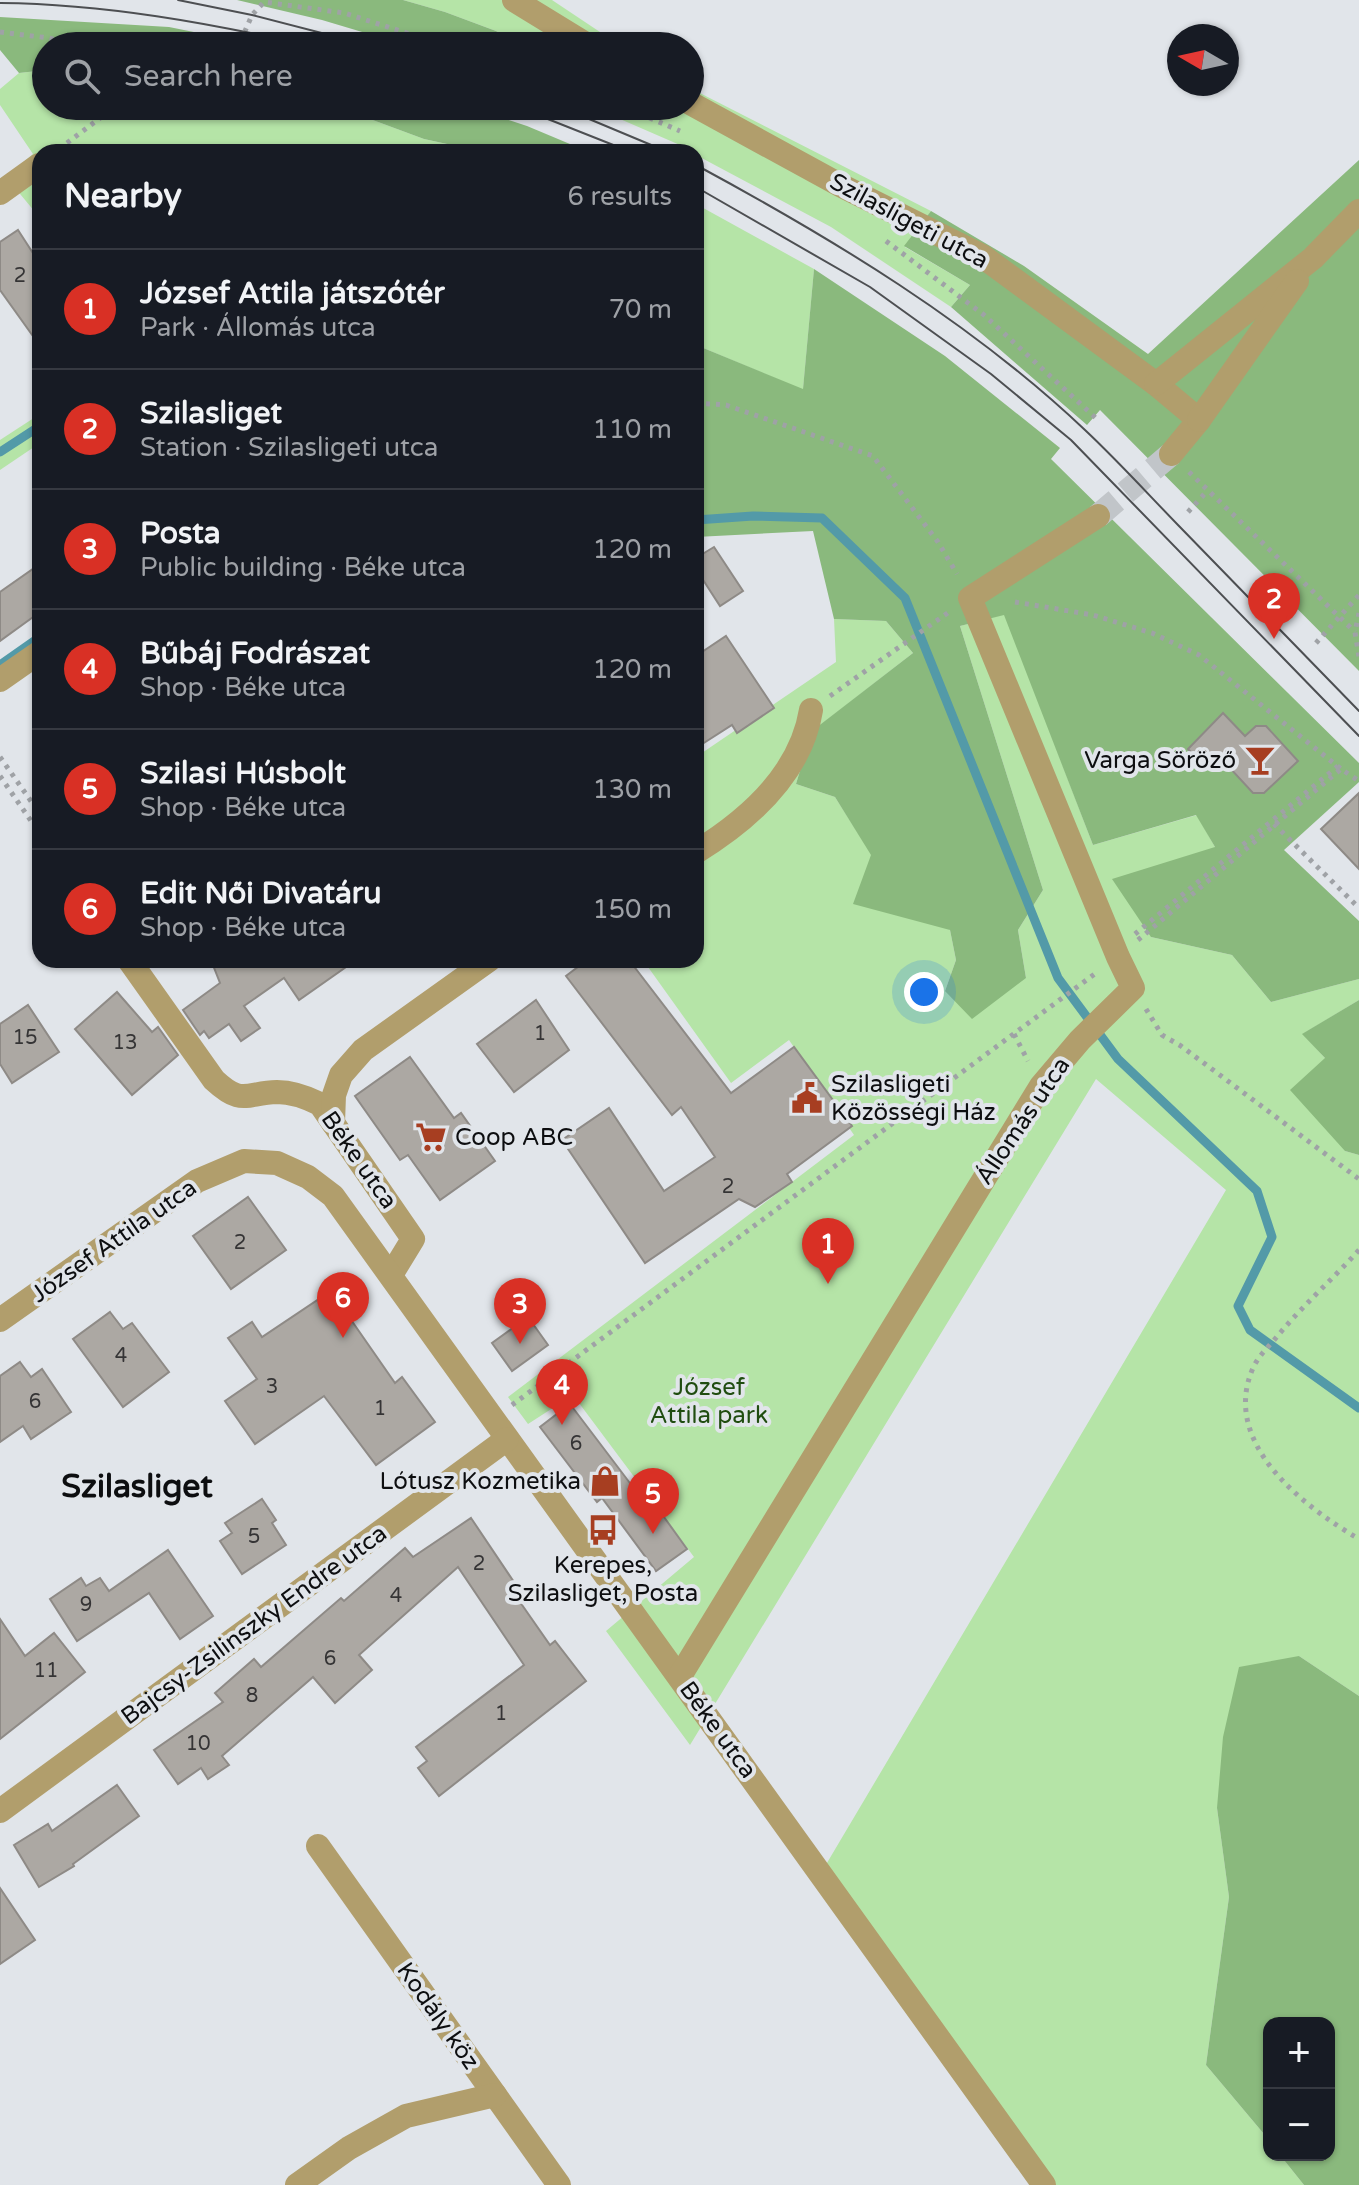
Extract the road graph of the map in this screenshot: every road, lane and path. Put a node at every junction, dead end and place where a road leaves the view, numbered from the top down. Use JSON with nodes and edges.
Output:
{"nodes":[{"id":1,"x":514,"y":0,"type":"edge"},
{"id":2,"x":264,"y":1,"type":"edge"},
{"id":3,"x":0,"y":32,"type":"edge"},
{"id":4,"x":243,"y":32,"type":"edge"},
{"id":5,"x":404,"y":32,"type":"edge"},
{"id":6,"x":566,"y":32,"type":"edge"},
{"id":7,"x":32,"y":36,"type":"edge"},
{"id":8,"x":704,"y":111,"type":"edge"},
{"id":9,"x":97,"y":120,"type":"edge"},
{"id":10,"x":654,"y":120,"type":"edge"},
{"id":11,"x":683,"y":133,"type":"dead end"},
{"id":12,"x":66,"y":144,"type":"edge"},
{"id":13,"x":32,"y":169,"type":"edge"},
{"id":14,"x":0,"y":193,"type":"edge"},
{"id":15,"x":1359,"y":211,"type":"edge"},
{"id":16,"x":877,"y":234,"type":"dead end"},
{"id":17,"x":1313,"y":258,"type":"junction"},
{"id":18,"x":1156,"y":384,"type":"junction"},
{"id":19,"x":704,"y":404,"type":"edge"},
{"id":20,"x":1199,"y":420,"type":"junction"},
{"id":21,"x":1099,"y":421,"type":"dead end"},
{"id":22,"x":1171,"y":454,"type":"tunnel mouth"},
{"id":23,"x":1188,"y":512,"type":"dead end"},
{"id":24,"x":1098,"y":516,"type":"tunnel mouth"},
{"id":25,"x":1359,"y":595,"type":"edge"},
{"id":26,"x":970,"y":598,"type":"junction"},
{"id":27,"x":1359,"y":613,"type":"edge"},
{"id":28,"x":1340,"y":616,"type":"junction"},
{"id":29,"x":937,"y":619,"type":"dead end"},
{"id":30,"x":1355,"y":632,"type":"junction"},
{"id":31,"x":1316,"y":643,"type":"dead end"},
{"id":32,"x":1359,"y":657,"type":"edge"},
{"id":33,"x":32,"y":658,"type":"edge"},
{"id":34,"x":0,"y":680,"type":"edge"},
{"id":35,"x":811,"y":710,"type":"joint"},
{"id":36,"x":0,"y":757,"type":"edge"},
{"id":37,"x":1339,"y":768,"type":"junction"},
{"id":38,"x":0,"y":776,"type":"edge"},
{"id":39,"x":1359,"y":781,"type":"edge"},
{"id":40,"x":32,"y":803,"type":"edge"},
{"id":41,"x":32,"y":822,"type":"edge"},
{"id":42,"x":1274,"y":824,"type":"junction"},
{"id":43,"x":704,"y":846,"type":"edge"},
{"id":44,"x":1359,"y":908,"type":"edge"},
{"id":45,"x":1116,"y":954,"type":"junction"},
{"id":46,"x":135,"y":968,"type":"edge"},
{"id":47,"x":478,"y":968,"type":"edge"},
{"id":48,"x":1080,"y":985,"type":"dead end"},
{"id":49,"x":1014,"y":1034,"type":"junction"},
{"id":50,"x":1162,"y":1035,"type":"dead end"},
{"id":51,"x":1023,"y":1052,"type":"dead end"},
{"id":52,"x":333,"y":1123,"type":"junction"},
{"id":53,"x":277,"y":1163,"type":"joint"},
{"id":54,"x":1359,"y":1179,"type":"edge"},
{"id":55,"x":1359,"y":1250,"type":"edge"},
{"id":56,"x":391,"y":1275,"type":"junction"},
{"id":57,"x":0,"y":1320,"type":"edge"},
{"id":58,"x":500,"y":1429,"type":"junction"},
{"id":59,"x":1359,"y":1539,"type":"edge"},
{"id":60,"x":680,"y":1676,"type":"junction"},
{"id":61,"x":0,"y":1811,"type":"edge"},
{"id":62,"x":318,"y":1846,"type":"dead end"},
{"id":63,"x":495,"y":2095,"type":"junction"},
{"id":64,"x":297,"y":2185,"type":"edge"},
{"id":65,"x":559,"y":2185,"type":"edge"},
{"id":66,"x":1044,"y":2185,"type":"edge"}],
"edges":[{"from":1,"to":6,"type":"street"},
{"from":2,"to":4,"type":"path"},
{"from":2,"to":5,"type":"path"},
{"from":3,"to":7,"type":"path"},
{"from":8,"to":18,"type":"street","name":"Szilasligeti utca"},
{"from":9,"to":12,"type":"path"},
{"from":10,"to":11,"type":"path"},
{"from":13,"to":14,"type":"street"},
{"from":15,"to":17,"type":"street"},
{"from":16,"to":21,"type":"path"},
{"from":17,"to":18,"type":"street"},
{"from":17,"to":20,"type":"street"},
{"from":18,"to":20,"type":"street","name":"Szilasligeti utca"},
{"from":19,"to":26,"type":"path"},
{"from":20,"to":22,"type":"street"},
{"from":23,"to":28,"type":"path"},
{"from":24,"to":26,"type":"street"},
{"from":25,"to":28,"type":"path"},
{"from":26,"to":37,"type":"path"},
{"from":26,"to":45,"type":"street","name":"Állomás utca"},
{"from":27,"to":30,"type":"path"},
{"from":28,"to":30,"type":"path"},
{"from":28,"to":31,"type":"path"},
{"from":29,"to":35,"type":"path"},
{"from":30,"to":32,"type":"path"},
{"from":33,"to":34,"type":"street"},
{"from":35,"to":43,"type":"street"},
{"from":36,"to":40,"type":"path"},
{"from":37,"to":39,"type":"path"},
{"from":37,"to":42,"type":"path"},
{"from":37,"to":45,"type":"path"},
{"from":38,"to":41,"type":"path"},
{"from":42,"to":44,"type":"path"},
{"from":42,"to":45,"type":"path"},
{"from":45,"to":60,"type":"street","name":"Állomás utca"},
{"from":46,"to":52,"type":"street","name":"Béke utca"},
{"from":47,"to":52,"type":"street"},
{"from":48,"to":49,"type":"path"},
{"from":49,"to":51,"type":"path"},
{"from":49,"to":58,"type":"path"},
{"from":50,"to":54,"type":"path"},
{"from":52,"to":56,"type":"street","name":"Béke utca"},
{"from":53,"to":56,"type":"street","name":"Béke utca"},
{"from":53,"to":57,"type":"street","name":"József Attila utca"},
{"from":55,"to":59,"type":"path"},
{"from":56,"to":58,"type":"street","name":"Béke utca"},
{"from":58,"to":60,"type":"street","name":"Béke utca"},
{"from":58,"to":61,"type":"street","name":"Bajcsy-Zsilinszky Endre utca"},
{"from":60,"to":66,"type":"street","name":"Béke utca"},
{"from":62,"to":63,"type":"street","name":"Kodály köz"},
{"from":63,"to":64,"type":"street"},
{"from":63,"to":65,"type":"street","name":"Kodály köz"}]}
